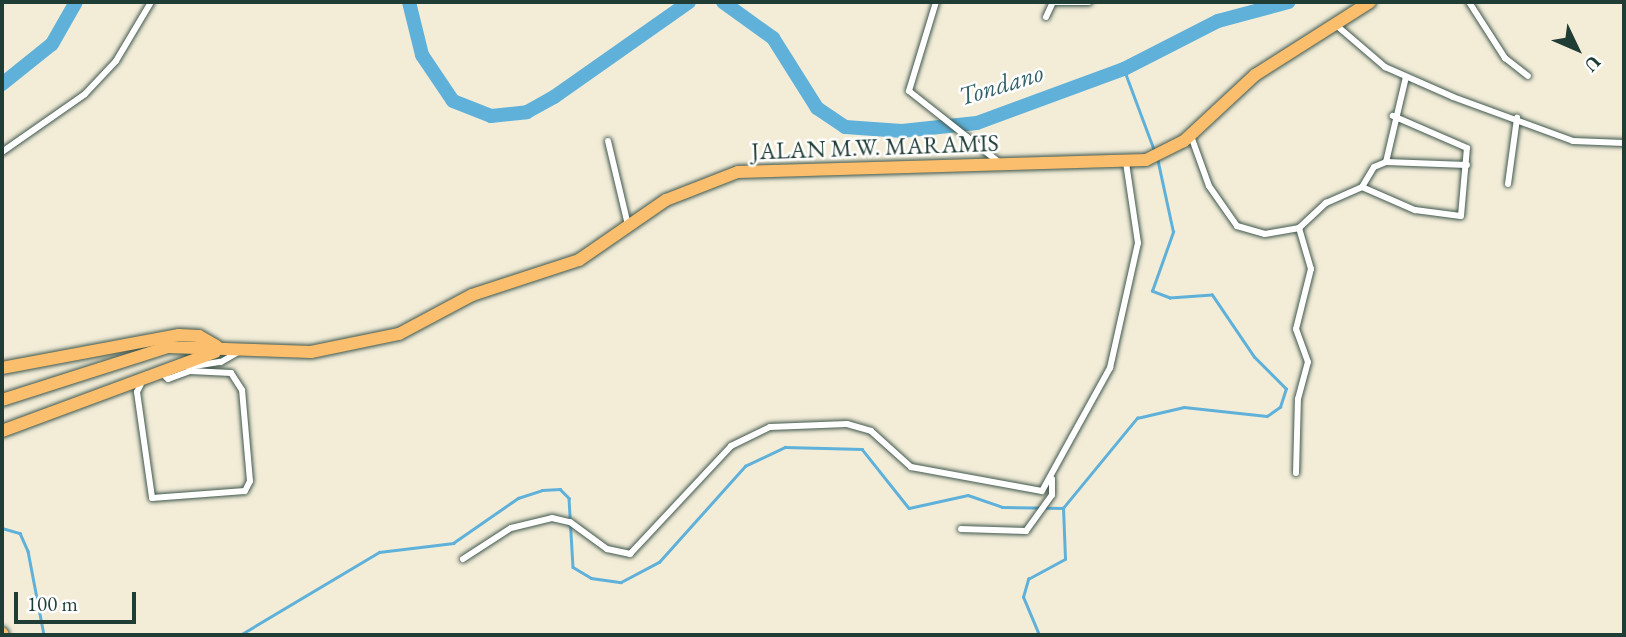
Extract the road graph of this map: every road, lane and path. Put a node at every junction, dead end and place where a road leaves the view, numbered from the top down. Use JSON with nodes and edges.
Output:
{"nodes":[{"id":1,"x":151,"y":2,"type":"edge"},
{"id":2,"x":936,"y":2,"type":"edge"},
{"id":3,"x":1053,"y":2,"type":"edge"},
{"id":4,"x":1089,"y":2,"type":"edge"},
{"id":5,"x":1370,"y":2,"type":"edge"},
{"id":6,"x":1469,"y":2,"type":"edge"},
{"id":7,"x":1046,"y":18,"type":"dead end"},
{"id":8,"x":1336,"y":25,"type":"junction"},
{"id":9,"x":1406,"y":76,"type":"junction"},
{"id":10,"x":1528,"y":76,"type":"dead end"},
{"id":11,"x":1393,"y":116,"type":"junction"},
{"id":12,"x":1517,"y":118,"type":"junction"},
{"id":13,"x":1191,"y":134,"type":"junction"},
{"id":14,"x":608,"y":141,"type":"dead end"},
{"id":15,"x":1624,"y":143,"type":"edge"},
{"id":16,"x":2,"y":152,"type":"edge"},
{"id":17,"x":1126,"y":163,"type":"junction"},
{"id":18,"x":1385,"y":163,"type":"junction"},
{"id":19,"x":1001,"y":164,"type":"junction"},
{"id":20,"x":1467,"y":165,"type":"junction"},
{"id":21,"x":1508,"y":184,"type":"dead end"},
{"id":22,"x":1362,"y":187,"type":"junction"},
{"id":23,"x":1299,"y":228,"type":"junction"},
{"id":24,"x":630,"y":230,"type":"junction"},
{"id":25,"x":229,"y":348,"type":"junction"},
{"id":26,"x":2,"y":368,"type":"edge"},
{"id":27,"x":163,"y":374,"type":"junction"},
{"id":28,"x":2,"y":400,"type":"edge"},
{"id":29,"x":2,"y":431,"type":"edge"},
{"id":30,"x":1296,"y":473,"type":"dead end"},
{"id":31,"x":1052,"y":477,"type":"junction"},
{"id":32,"x":961,"y":529,"type":"dead end"},
{"id":33,"x":463,"y":559,"type":"dead end"}],
"edges":[{"from":1,"to":16,"type":"street"},
{"from":2,"to":19,"type":"street"},
{"from":3,"to":4,"type":"street"},
{"from":3,"to":7,"type":"street"},
{"from":5,"to":8,"type":"highway"},
{"from":6,"to":10,"type":"street"},
{"from":8,"to":9,"type":"street"},
{"from":8,"to":13,"type":"highway"},
{"from":9,"to":11,"type":"street"},
{"from":9,"to":12,"type":"street"},
{"from":11,"to":18,"type":"street"},
{"from":11,"to":20,"type":"street"},
{"from":12,"to":15,"type":"street"},
{"from":12,"to":21,"type":"street"},
{"from":13,"to":17,"type":"highway","name":"JALAN M.W. MARAMIS"},
{"from":13,"to":23,"type":"street"},
{"from":14,"to":24,"type":"street"},
{"from":17,"to":19,"type":"highway","name":"JALAN M.W. MARAMIS"},
{"from":17,"to":31,"type":"street"},
{"from":18,"to":20,"type":"street"},
{"from":18,"to":22,"type":"street"},
{"from":19,"to":24,"type":"highway","name":"JALAN M.W. MARAMIS"},
{"from":20,"to":22,"type":"street"},
{"from":22,"to":23,"type":"street"},
{"from":23,"to":30,"type":"street"},
{"from":24,"to":25,"type":"highway","name":"JALAN M.W. MARAMIS"},
{"from":25,"to":26,"type":"highway"},
{"from":25,"to":27,"type":"street"},
{"from":25,"to":28,"type":"highway"},
{"from":25,"to":29,"type":"highway"},
{"from":27,"to":27,"type":"street"},
{"from":31,"to":32,"type":"street"},
{"from":31,"to":33,"type":"street"}]}
